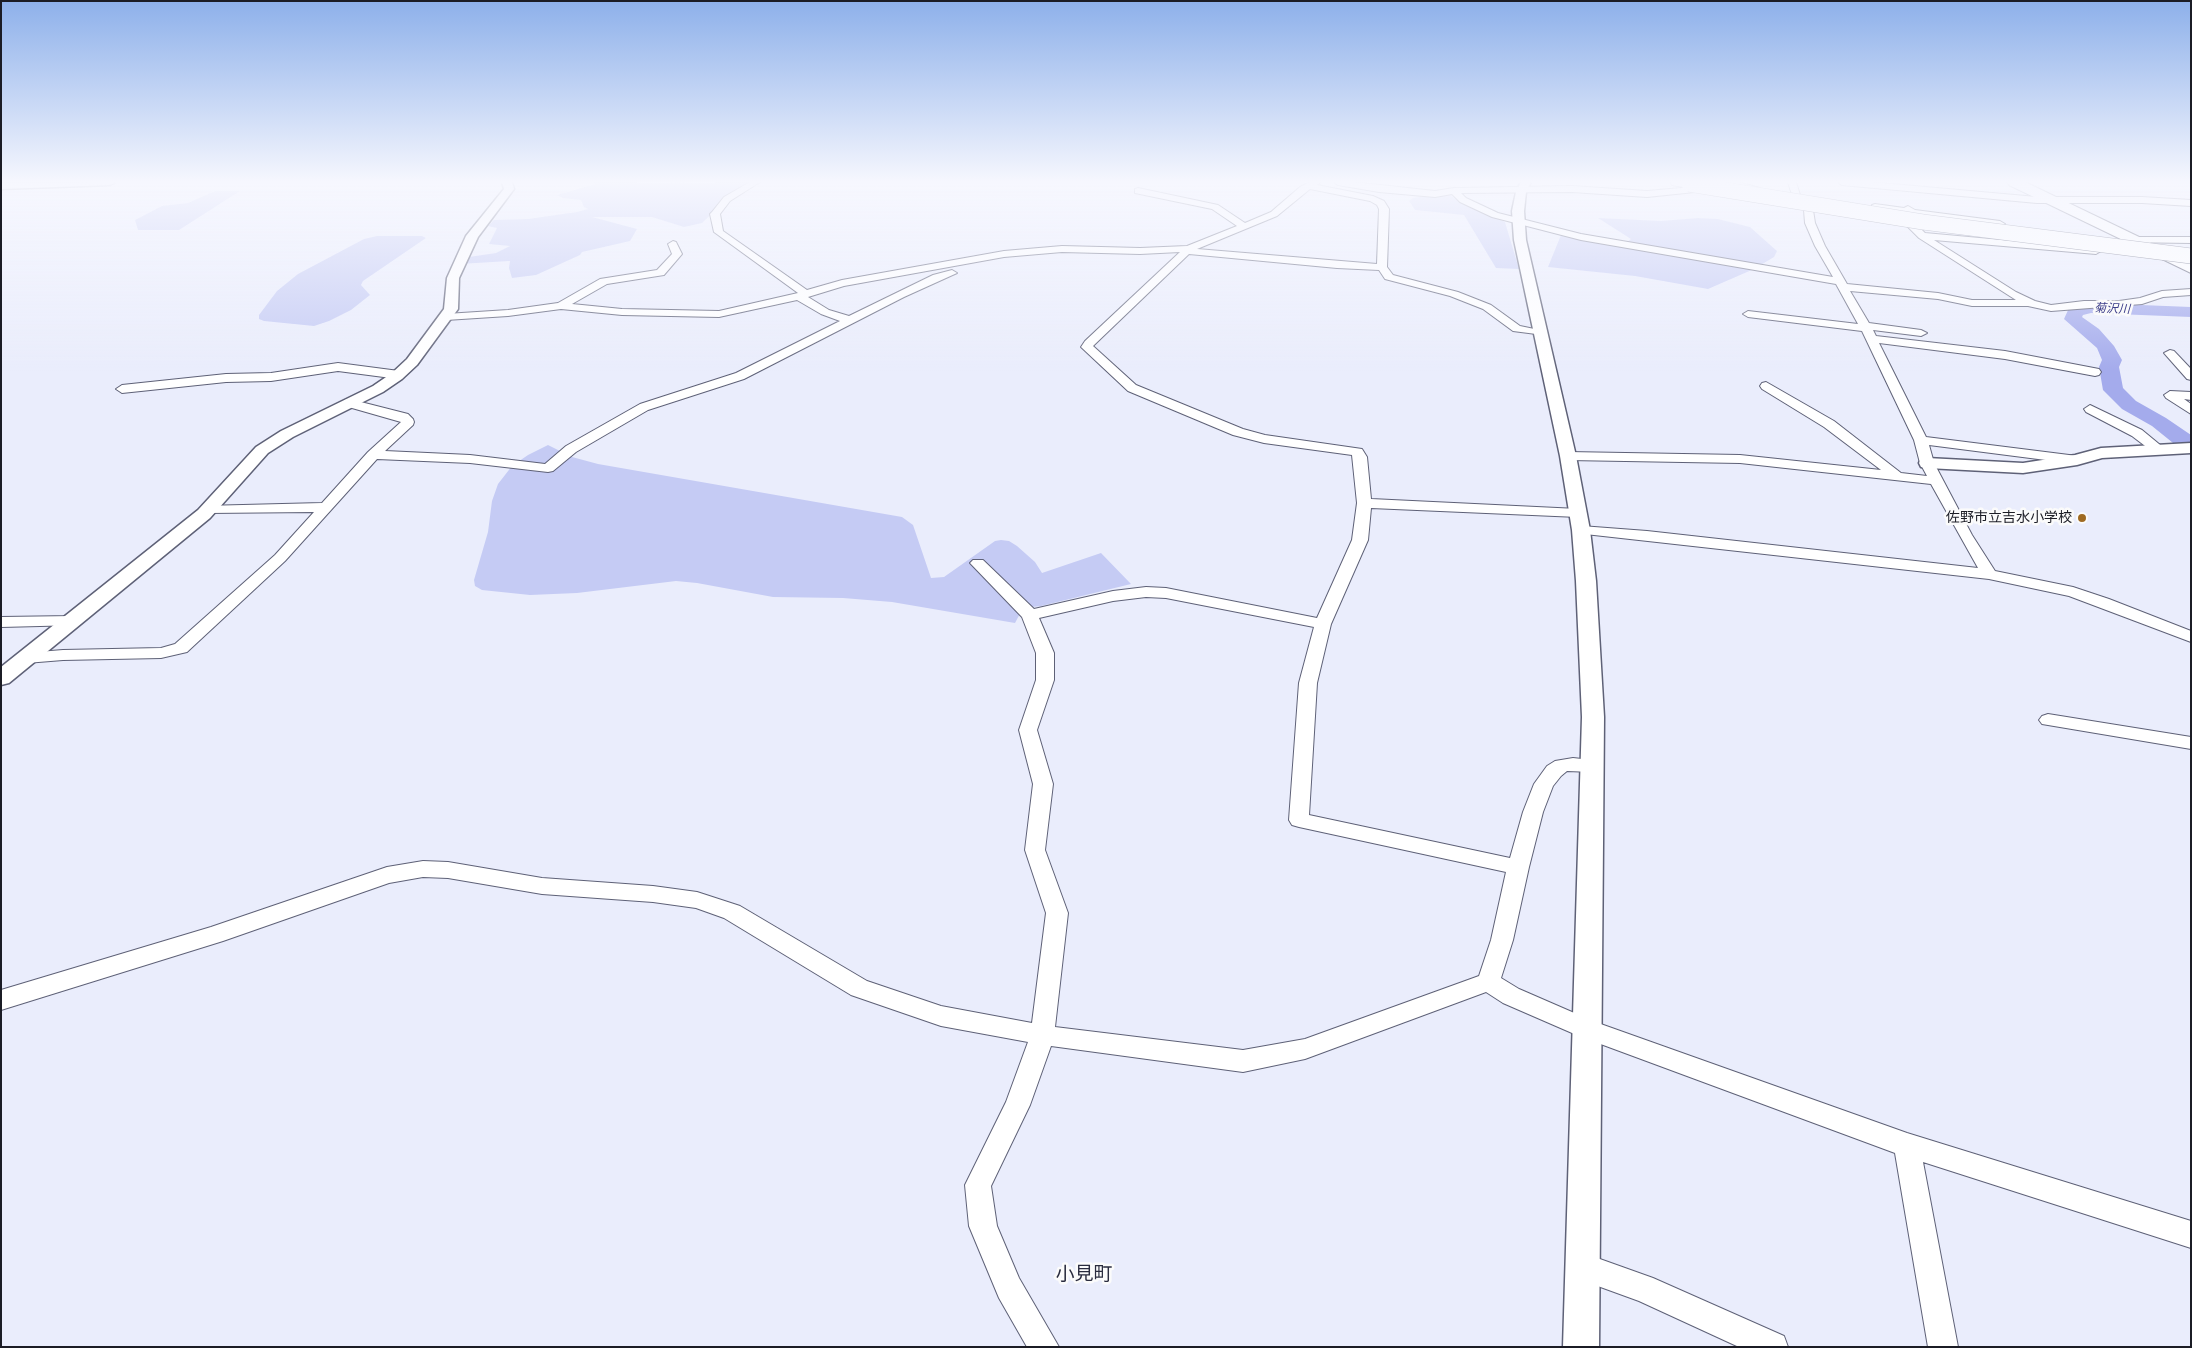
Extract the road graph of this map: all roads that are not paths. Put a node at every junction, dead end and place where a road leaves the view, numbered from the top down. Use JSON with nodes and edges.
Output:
{"nodes":[{"id":1,"x":673,"y":244,"type":"dead end"},
{"id":2,"x":468,"y":245,"type":"edge"},
{"id":3,"x":736,"y":245,"type":"edge"},
{"id":4,"x":1200,"y":245,"type":"edge"},
{"id":5,"x":1383,"y":245,"type":"edge"},
{"id":6,"x":1523,"y":245,"type":"edge"},
{"id":7,"x":1622,"y":245,"type":"edge"},
{"id":8,"x":1820,"y":245,"type":"edge"},
{"id":9,"x":1936,"y":245,"type":"edge"},
{"id":10,"x":2033,"y":245,"type":"edge"},
{"id":11,"x":2063,"y":245,"type":"edge"},
{"id":12,"x":2089,"y":245,"type":"edge"},
{"id":13,"x":2138,"y":245,"type":"edge"},
{"id":14,"x":2161,"y":245,"type":"edge"},
{"id":15,"x":2171,"y":245,"type":"edge"},
{"id":16,"x":1188,"y":250,"type":"junction"},
{"id":17,"x":2097,"y":250,"type":"junction"},
{"id":18,"x":2186,"y":250,"type":"edge"},
{"id":19,"x":973,"y":260,"type":"junction"},
{"id":20,"x":1382,"y":267,"type":"junction"},
{"id":21,"x":2191,"y":268,"type":"edge"},
{"id":22,"x":1842,"y":284,"type":"junction"},
{"id":23,"x":2191,"y":292,"type":"edge"},
{"id":24,"x":802,"y":295,"type":"junction"},
{"id":25,"x":2031,"y":303,"type":"junction"},
{"id":26,"x":561,"y":306,"type":"junction"},
{"id":27,"x":1748,"y":314,"type":"dead end"},
{"id":28,"x":446,"y":317,"type":"junction"},
{"id":29,"x":849,"y":320,"type":"junction"},
{"id":30,"x":1867,"y":331,"type":"junction"},
{"id":31,"x":1540,"y":333,"type":"junction"},
{"id":32,"x":1932,"y":334,"type":"dead end"},
{"id":33,"x":1970,"y":339,"type":"dead end"},
{"id":34,"x":2008,"y":344,"type":"dead end"},
{"id":35,"x":2170,"y":353,"type":"dead end"},
{"id":36,"x":2095,"y":372,"type":"dead end"},
{"id":37,"x":399,"y":375,"type":"junction"},
{"id":38,"x":2191,"y":376,"type":"edge"},
{"id":39,"x":1766,"y":386,"type":"dead end"},
{"id":40,"x":122,"y":389,"type":"dead end"},
{"id":41,"x":2191,"y":396,"type":"edge"},
{"id":42,"x":349,"y":403,"type":"junction"},
{"id":43,"x":2090,"y":409,"type":"dead end"},
{"id":44,"x":2191,"y":410,"type":"edge"},
{"id":45,"x":1921,"y":440,"type":"junction"},
{"id":46,"x":2191,"y":448,"type":"edge"},
{"id":47,"x":2158,"y":449,"type":"junction"},
{"id":48,"x":373,"y":455,"type":"junction"},
{"id":49,"x":1568,"y":456,"type":"junction"},
{"id":50,"x":2077,"y":460,"type":"junction"},
{"id":51,"x":1927,"y":463,"type":"junction"},
{"id":52,"x":1898,"y":477,"type":"junction"},
{"id":53,"x":1938,"y":481,"type":"junction"},
{"id":54,"x":1364,"y":502,"type":"junction"},
{"id":55,"x":326,"y":507,"type":"junction"},
{"id":56,"x":208,"y":509,"type":"junction"},
{"id":57,"x":1580,"y":521,"type":"junction"},
{"id":58,"x":978,"y":563,"type":"dead end"},
{"id":59,"x":1989,"y":574,"type":"junction"},
{"id":60,"x":1030,"y":615,"type":"junction"},
{"id":61,"x":1,"y":622,"type":"edge"},
{"id":62,"x":73,"y":622,"type":"junction"},
{"id":63,"x":1323,"y":624,"type":"junction"},
{"id":64,"x":2191,"y":637,"type":"edge"},
{"id":65,"x":26,"y":658,"type":"junction"},
{"id":66,"x":1,"y":678,"type":"edge"},
{"id":67,"x":2048,"y":720,"type":"dead end"},
{"id":68,"x":2191,"y":743,"type":"edge"},
{"id":69,"x":1592,"y":766,"type":"junction"},
{"id":70,"x":1518,"y":867,"type":"junction"},
{"id":71,"x":1488,"y":982,"type":"junction"},
{"id":72,"x":1,"y":1000,"type":"edge"},
{"id":73,"x":1587,"y":1030,"type":"junction"},
{"id":74,"x":1042,"y":1035,"type":"junction"},
{"id":75,"x":1907,"y":1145,"type":"junction"},
{"id":76,"x":2191,"y":1236,"type":"edge"},
{"id":77,"x":1583,"y":1267,"type":"junction"},
{"id":78,"x":1044,"y":1347,"type":"edge"},
{"id":79,"x":1581,"y":1347,"type":"edge"},
{"id":80,"x":1773,"y":1347,"type":"edge"},
{"id":81,"x":1943,"y":1347,"type":"edge"}],
"edges":[{"from":1,"to":26,"type":"street"},
{"from":2,"to":28,"type":"street"},
{"from":3,"to":24,"type":"street"},
{"from":4,"to":16,"type":"street"},
{"from":5,"to":20,"type":"street"},
{"from":6,"to":31,"type":"street"},
{"from":7,"to":22,"type":"street"},
{"from":8,"to":22,"type":"street"},
{"from":9,"to":25,"type":"street"},
{"from":10,"to":17,"type":"street"},
{"from":11,"to":17,"type":"street"},
{"from":12,"to":17,"type":"street"},
{"from":13,"to":18,"type":"main road","bridge":true},
{"from":14,"to":18,"type":"main road"},
{"from":15,"to":18,"type":"street"},
{"from":16,"to":19,"type":"street"},
{"from":16,"to":20,"type":"street"},
{"from":16,"to":54,"type":"street"},
{"from":17,"to":18,"type":"street"},
{"from":18,"to":21,"type":"main road"},
{"from":19,"to":24,"type":"street"},
{"from":19,"to":29,"type":"street"},
{"from":20,"to":31,"type":"street"},
{"from":22,"to":25,"type":"street"},
{"from":22,"to":30,"type":"street"},
{"from":23,"to":25,"type":"street"},
{"from":24,"to":26,"type":"street"},
{"from":24,"to":29,"type":"street"},
{"from":26,"to":28,"type":"street"},
{"from":27,"to":30,"type":"street"},
{"from":28,"to":37,"type":"street"},
{"from":29,"to":48,"type":"street"},
{"from":30,"to":32,"type":"street"},
{"from":30,"to":36,"type":"street"},
{"from":30,"to":45,"type":"street"},
{"from":31,"to":49,"type":"street"},
{"from":33,"to":34,"type":"street"},
{"from":35,"to":38,"type":"street"},
{"from":37,"to":40,"type":"street"},
{"from":37,"to":42,"type":"street"},
{"from":39,"to":52,"type":"street"},
{"from":41,"to":44,"type":"street"},
{"from":42,"to":48,"type":"street"},
{"from":42,"to":56,"type":"street"},
{"from":43,"to":47,"type":"street"},
{"from":45,"to":50,"type":"street"},
{"from":45,"to":51,"type":"street"},
{"from":46,"to":47,"type":"street"},
{"from":47,"to":50,"type":"street"},
{"from":48,"to":55,"type":"street"},
{"from":49,"to":52,"type":"street"},
{"from":49,"to":57,"type":"street"},
{"from":50,"to":51,"type":"street"},
{"from":51,"to":53,"type":"street"},
{"from":52,"to":53,"type":"street"},
{"from":53,"to":59,"type":"street"},
{"from":54,"to":57,"type":"street"},
{"from":54,"to":63,"type":"street"},
{"from":55,"to":56,"type":"street"},
{"from":55,"to":65,"type":"street"},
{"from":56,"to":62,"type":"street"},
{"from":57,"to":59,"type":"street"},
{"from":57,"to":69,"type":"street"},
{"from":58,"to":60,"type":"street"},
{"from":59,"to":64,"type":"street"},
{"from":60,"to":63,"type":"street"},
{"from":60,"to":74,"type":"street"},
{"from":61,"to":62,"type":"street"},
{"from":62,"to":65,"type":"street"},
{"from":63,"to":70,"type":"street"},
{"from":65,"to":66,"type":"street"},
{"from":67,"to":68,"type":"street"},
{"from":69,"to":70,"type":"street"},
{"from":69,"to":73,"type":"street"},
{"from":70,"to":71,"type":"street"},
{"from":71,"to":73,"type":"street"},
{"from":71,"to":74,"type":"street"},
{"from":72,"to":74,"type":"street"},
{"from":73,"to":75,"type":"street"},
{"from":73,"to":77,"type":"street"},
{"from":74,"to":78,"type":"street"},
{"from":75,"to":76,"type":"street"},
{"from":75,"to":81,"type":"street"},
{"from":77,"to":79,"type":"street"},
{"from":77,"to":80,"type":"street"}]}
